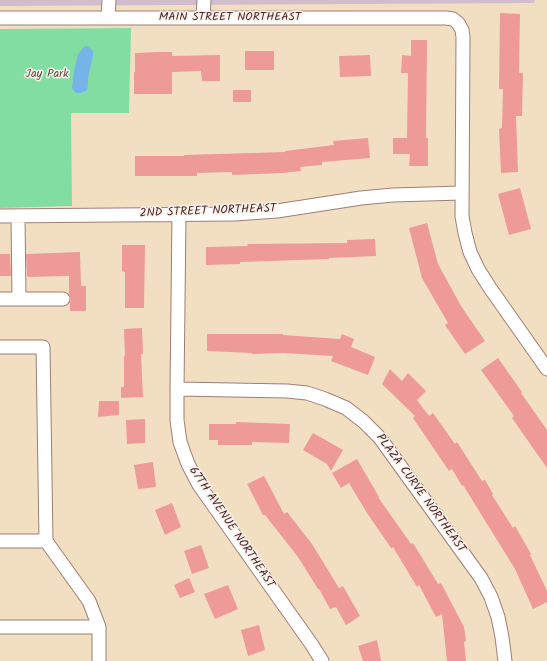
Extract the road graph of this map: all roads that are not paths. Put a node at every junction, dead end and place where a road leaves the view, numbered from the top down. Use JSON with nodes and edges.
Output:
{"nodes":[{"id":1,"x":109,"y":0,"type":"edge"},
{"id":2,"x":204,"y":0,"type":"edge"},
{"id":3,"x":0,"y":18,"type":"edge"},
{"id":4,"x":108,"y":18,"type":"junction"},
{"id":5,"x":203,"y":18,"type":"junction"},
{"id":6,"x":462,"y":193,"type":"junction"},
{"id":7,"x":179,"y":215,"type":"junction"},
{"id":8,"x":0,"y":216,"type":"edge"},
{"id":9,"x":18,"y":216,"type":"junction"},
{"id":10,"x":0,"y":299,"type":"edge"},
{"id":11,"x":19,"y":299,"type":"junction"},
{"id":12,"x":63,"y":299,"type":"dead end"},
{"id":13,"x":0,"y":347,"type":"edge"},
{"id":14,"x":547,"y":369,"type":"edge"},
{"id":15,"x":177,"y":389,"type":"junction"},
{"id":16,"x":0,"y":541,"type":"edge"},
{"id":17,"x":46,"y":541,"type":"junction"},
{"id":18,"x":0,"y":627,"type":"edge"},
{"id":19,"x":99,"y":627,"type":"junction"},
{"id":20,"x":99,"y":661,"type":"edge"},
{"id":21,"x":322,"y":661,"type":"edge"},
{"id":22,"x":505,"y":661,"type":"edge"}],
"edges":[{"from":1,"to":4,"type":"street"},
{"from":2,"to":5,"type":"street"},
{"from":3,"to":4,"type":"street","name":"MAIN STREET NORTHEAST"},
{"from":4,"to":5,"type":"street","name":"MAIN STREET NORTHEAST"},
{"from":5,"to":6,"type":"street","name":"MAIN STREET NORTHEAST"},
{"from":6,"to":7,"type":"street","name":"2ND STREET NORTHEAST"},
{"from":6,"to":14,"type":"street"},
{"from":7,"to":9,"type":"street","name":"2ND STREET NORTHEAST"},
{"from":7,"to":15,"type":"street","name":"67TH AVENUE NORTHEAST"},
{"from":8,"to":9,"type":"street","name":"2ND STREET NORTHEAST"},
{"from":9,"to":11,"type":"street"},
{"from":10,"to":11,"type":"street"},
{"from":11,"to":12,"type":"street"},
{"from":13,"to":17,"type":"street"},
{"from":15,"to":21,"type":"street","name":"67TH AVENUE NORTHEAST"},
{"from":15,"to":22,"type":"street","name":"PLAZA CURVE NORTHEAST"},
{"from":16,"to":17,"type":"street"},
{"from":17,"to":19,"type":"street"},
{"from":18,"to":19,"type":"street"},
{"from":19,"to":20,"type":"street"}]}
